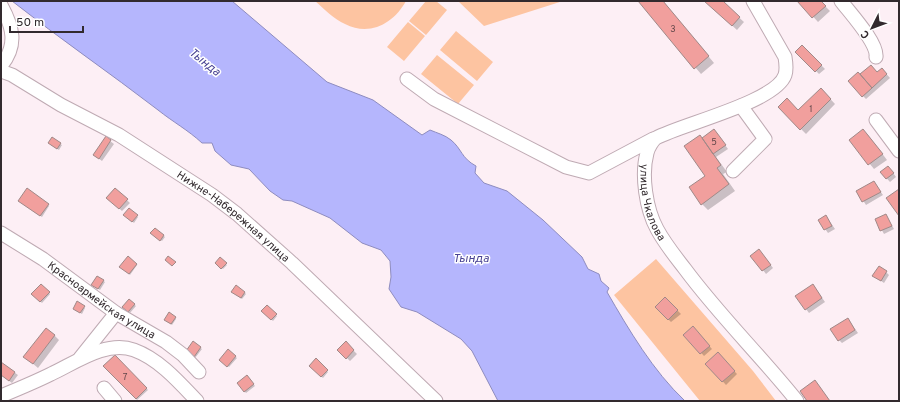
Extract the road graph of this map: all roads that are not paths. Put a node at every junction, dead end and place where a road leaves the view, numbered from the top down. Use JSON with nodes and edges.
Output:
{"nodes":[{"id":1,"x":753,"y":1,"type":"edge"},
{"id":2,"x":841,"y":1,"type":"edge"},
{"id":3,"x":1,"y":5,"type":"edge"},
{"id":4,"x":876,"y":57,"type":"dead end"},
{"id":5,"x":1,"y":66,"type":"edge"},
{"id":6,"x":1,"y":71,"type":"edge"},
{"id":7,"x":407,"y":79,"type":"dead end"},
{"id":8,"x":741,"y":106,"type":"junction"},
{"id":9,"x":876,"y":120,"type":"dead end"},
{"id":10,"x":655,"y":138,"type":"junction"},
{"id":11,"x":899,"y":151,"type":"edge"},
{"id":12,"x":733,"y":171,"type":"dead end"},
{"id":13,"x":1,"y":233,"type":"edge"},
{"id":14,"x":116,"y":313,"type":"junction"},
{"id":15,"x":78,"y":361,"type":"junction"},
{"id":16,"x":199,"y":372,"type":"dead end"},
{"id":17,"x":104,"y":388,"type":"dead end"},
{"id":18,"x":1,"y":396,"type":"edge"},
{"id":19,"x":115,"y":401,"type":"edge"},
{"id":20,"x":197,"y":401,"type":"edge"},
{"id":21,"x":436,"y":401,"type":"edge"},
{"id":22,"x":796,"y":401,"type":"edge"}],
"edges":[{"from":1,"to":8,"type":"street"},
{"from":2,"to":4,"type":"street"},
{"from":3,"to":5,"type":"street"},
{"from":6,"to":21,"type":"street","name":"Нижне-Набережная улица"},
{"from":7,"to":10,"type":"street"},
{"from":8,"to":10,"type":"street"},
{"from":8,"to":12,"type":"street"},
{"from":9,"to":11,"type":"street"},
{"from":10,"to":22,"type":"street","name":"улица Чкалова"},
{"from":13,"to":14,"type":"street","name":"Красноармейская улица"},
{"from":14,"to":15,"type":"street"},
{"from":14,"to":16,"type":"street","name":"Красноармейская улица"},
{"from":15,"to":18,"type":"street"},
{"from":15,"to":20,"type":"street"},
{"from":17,"to":19,"type":"street"}]}
